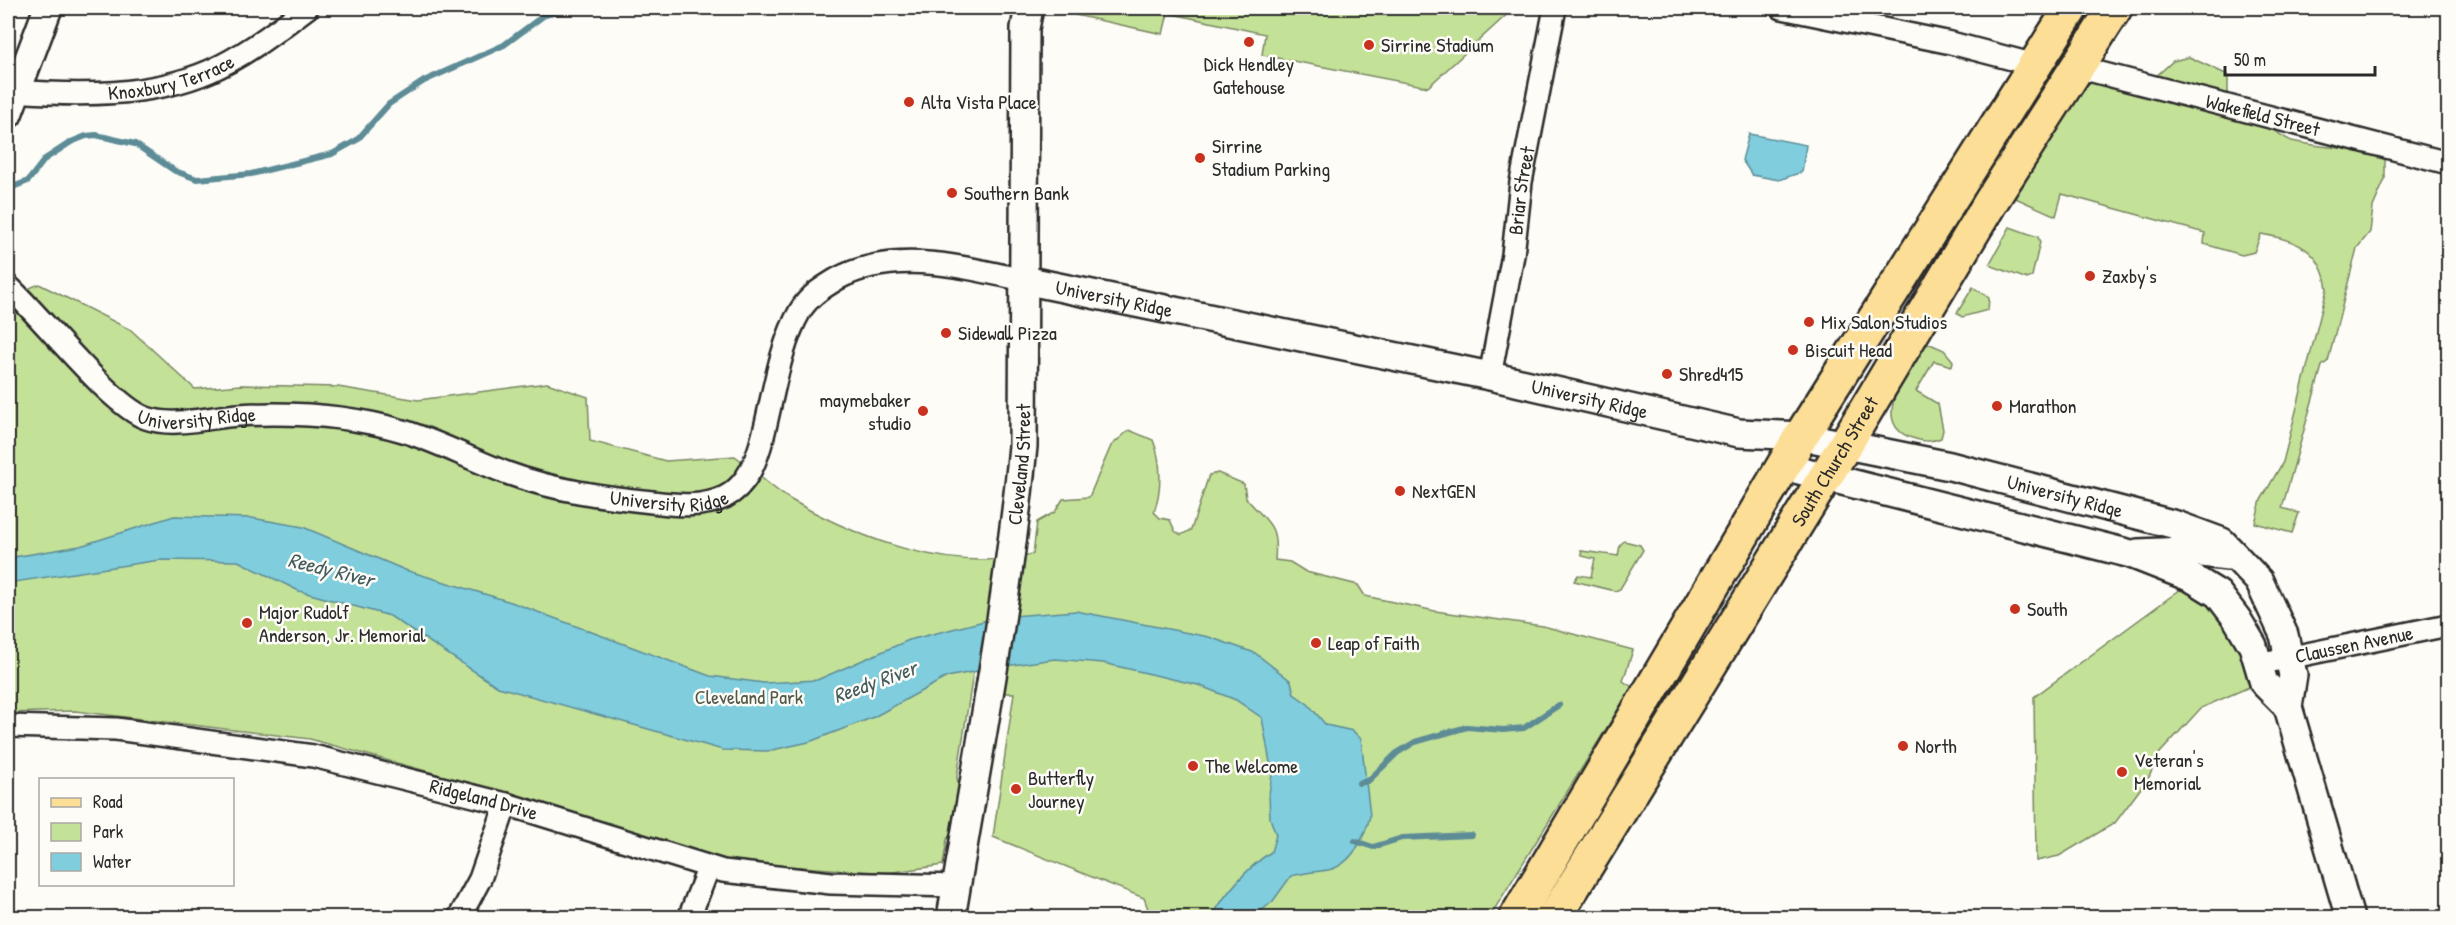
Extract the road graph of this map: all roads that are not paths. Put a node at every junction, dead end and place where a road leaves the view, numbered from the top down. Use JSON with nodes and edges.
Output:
{"nodes":[{"id":1,"x":48,"y":8,"type":"edge"},
{"id":2,"x":307,"y":8,"type":"edge"},
{"id":3,"x":1029,"y":8,"type":"edge"},
{"id":4,"x":1555,"y":8,"type":"edge"},
{"id":5,"x":1782,"y":8,"type":"edge"},
{"id":6,"x":2071,"y":8,"type":"edge"},
{"id":7,"x":2115,"y":8,"type":"edge"},
{"id":8,"x":2036,"y":65,"type":"junction"},
{"id":9,"x":2077,"y":67,"type":"junction"},
{"id":10,"x":11,"y":103,"type":"edge"},
{"id":11,"x":2448,"y":163,"type":"edge"},
{"id":12,"x":1024,"y":280,"type":"junction"},
{"id":13,"x":8,"y":286,"type":"edge"},
{"id":14,"x":1490,"y":376,"type":"junction"},
{"id":15,"x":1801,"y":436,"type":"junction"},
{"id":16,"x":1845,"y":446,"type":"junction"},
{"id":17,"x":1783,"y":466,"type":"junction"},
{"id":18,"x":1826,"y":476,"type":"junction"},
{"id":19,"x":2131,"y":554,"type":"junction"},
{"id":20,"x":2239,"y":559,"type":"junction"},
{"id":21,"x":2448,"y":625,"type":"edge"},
{"id":22,"x":2289,"y":657,"type":"junction"},
{"id":23,"x":2258,"y":664,"type":"junction"},
{"id":24,"x":2288,"y":707,"type":"junction"},
{"id":25,"x":8,"y":726,"type":"edge"},
{"id":26,"x":506,"y":804,"type":"junction"},
{"id":27,"x":708,"y":869,"type":"junction"},
{"id":28,"x":956,"y":886,"type":"junction"},
{"id":29,"x":2344,"y":915,"type":"edge"},
{"id":30,"x":459,"y":918,"type":"edge"},
{"id":31,"x":689,"y":918,"type":"edge"},
{"id":32,"x":951,"y":918,"type":"edge"},
{"id":33,"x":1516,"y":918,"type":"edge"},
{"id":34,"x":1554,"y":918,"type":"edge"}],
"edges":[{"from":1,"to":10,"type":"street"},
{"from":2,"to":10,"type":"street","name":"Knoxbury Terrace"},
{"from":3,"to":12,"type":"street","name":"Cleveland Street"},
{"from":4,"to":14,"type":"street","name":"Briar Street"},
{"from":5,"to":8,"type":"street"},
{"from":6,"to":8,"type":"main road","name":"South Church Street"},
{"from":7,"to":9,"type":"main road","name":"South Church Street"},
{"from":8,"to":15,"type":"main road","name":"South Church Street"},
{"from":9,"to":11,"type":"street","name":"Wakefield Street"},
{"from":9,"to":16,"type":"main road","name":"South Church Street"},
{"from":12,"to":13,"type":"street","name":"University Ridge"},
{"from":12,"to":14,"type":"street","name":"University Ridge"},
{"from":12,"to":28,"type":"street","name":"Cleveland Street"},
{"from":14,"to":15,"type":"street","name":"University Ridge"},
{"from":15,"to":16,"type":"street","name":"University Ridge"},
{"from":15,"to":17,"type":"main road","name":"South Church Street"},
{"from":16,"to":18,"type":"main road","name":"South Church Street"},
{"from":16,"to":20,"type":"street","name":"University Ridge"},
{"from":17,"to":18,"type":"street","name":"University Ridge"},
{"from":17,"to":33,"type":"main road","name":"South Church Street"},
{"from":18,"to":19,"type":"street","name":"University Ridge"},
{"from":18,"to":34,"type":"main road","name":"South Church Street"},
{"from":19,"to":20,"type":"street"},
{"from":19,"to":23,"type":"street","name":"University Ridge"},
{"from":20,"to":22,"type":"street","name":"University Ridge"},
{"from":21,"to":22,"type":"street","name":"Claussen Avenue"},
{"from":22,"to":23,"type":"street","name":"Claussen Avenue"},
{"from":22,"to":24,"type":"street","name":"University Ridge"},
{"from":23,"to":24,"type":"street","name":"University Ridge"},
{"from":24,"to":29,"type":"street","name":"University Ridge"},
{"from":25,"to":26,"type":"street","name":"Ridgeland Drive"},
{"from":26,"to":27,"type":"street","name":"Ridgeland Drive"},
{"from":26,"to":30,"type":"street"},
{"from":27,"to":28,"type":"street","name":"Ridgeland Drive"},
{"from":27,"to":31,"type":"street"},
{"from":28,"to":32,"type":"street","name":"Cleveland Street"}]}
